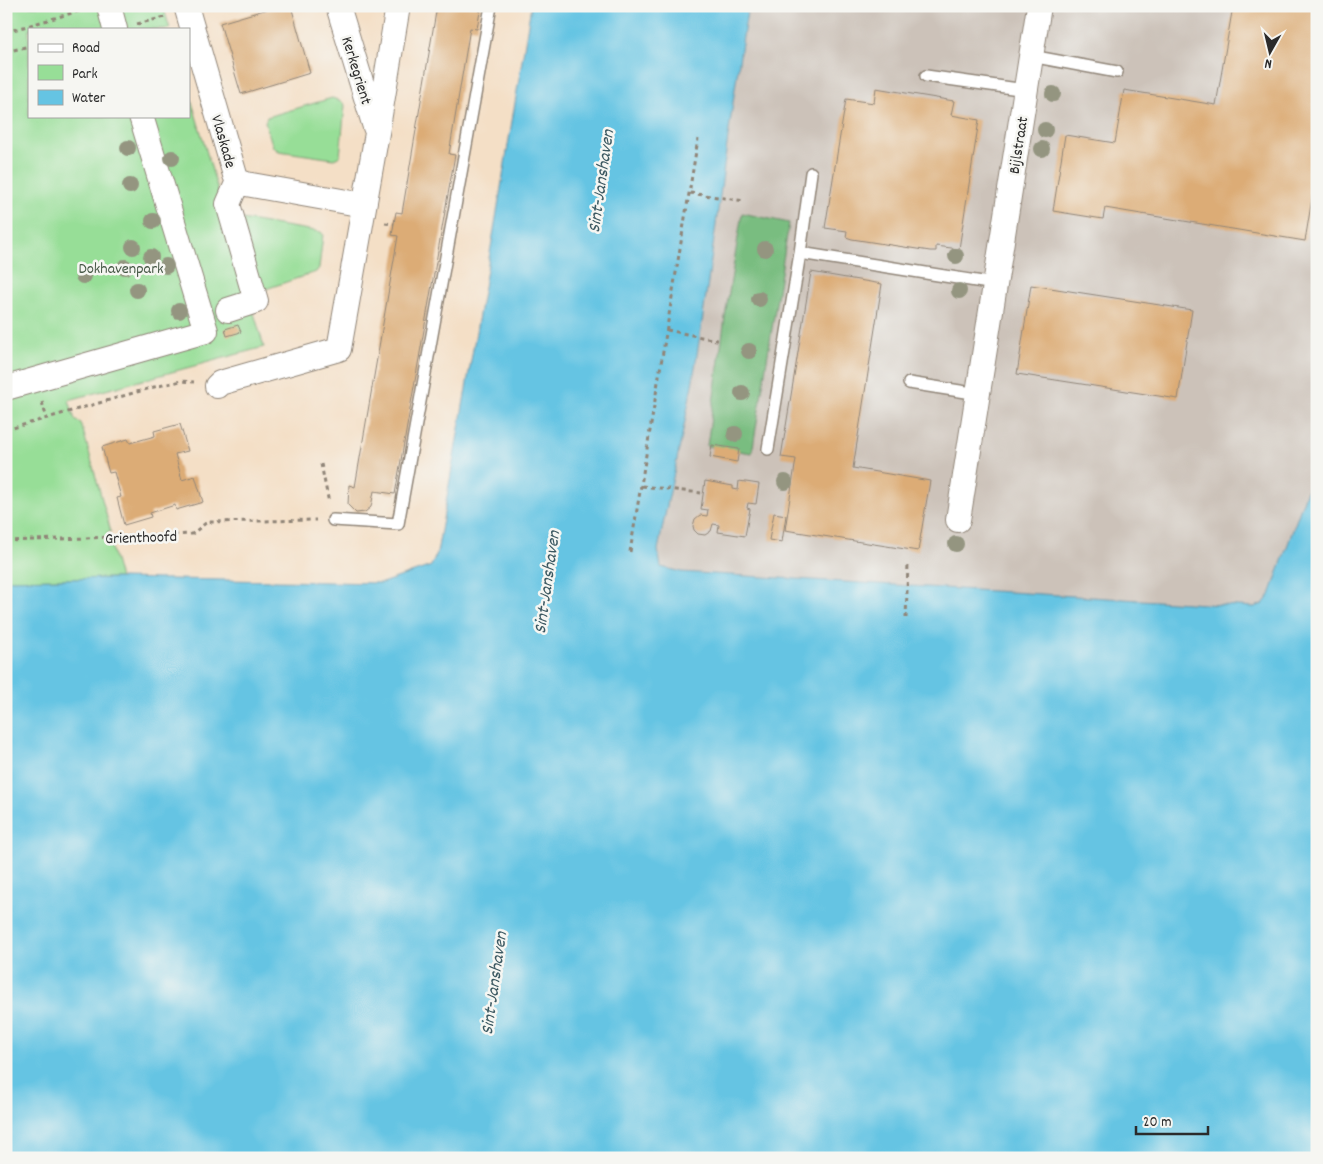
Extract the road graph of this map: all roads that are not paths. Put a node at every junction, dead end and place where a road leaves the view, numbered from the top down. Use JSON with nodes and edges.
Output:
{"nodes":[{"id":1,"x":186,"y":6,"type":"edge"},
{"id":2,"x":338,"y":6,"type":"edge"},
{"id":3,"x":398,"y":6,"type":"edge"},
{"id":4,"x":491,"y":6,"type":"edge"},
{"id":5,"x":1040,"y":6,"type":"edge"},
{"id":6,"x":98,"y":8,"type":"edge"},
{"id":7,"x":115,"y":28,"type":"edge"},
{"id":8,"x":1031,"y":56,"type":"junction"},
{"id":9,"x":1117,"y":72,"type":"dead end"},
{"id":10,"x":926,"y":76,"type":"dead end"},
{"id":11,"x":1026,"y":90,"type":"junction"},
{"id":12,"x":143,"y":118,"type":"edge"},
{"id":13,"x":377,"y":133,"type":"junction"},
{"id":14,"x":811,"y":172,"type":"dead end"},
{"id":15,"x":238,"y":181,"type":"junction"},
{"id":16,"x":364,"y":205,"type":"junction"},
{"id":17,"x":800,"y":253,"type":"junction"},
{"id":18,"x":995,"y":284,"type":"junction"},
{"id":19,"x":228,"y":310,"type":"dead end"},
{"id":20,"x":909,"y":383,"type":"dead end"},
{"id":21,"x":217,"y":386,"type":"road end"},
{"id":22,"x":6,"y":388,"type":"edge"},
{"id":23,"x":979,"y":394,"type":"junction"},
{"id":24,"x":768,"y":449,"type":"dead end"},
{"id":25,"x":333,"y":520,"type":"road end"},
{"id":26,"x":958,"y":520,"type":"dead end"}],
"edges":[{"from":1,"to":15,"type":"street","name":"Vlaskade"},
{"from":2,"to":13,"type":"street","name":"Kerkegrient"},
{"from":3,"to":13,"type":"street"},
{"from":4,"to":25,"type":"lane"},
{"from":5,"to":8,"type":"street","name":"Bijlstraat"},
{"from":6,"to":7,"type":"street"},
{"from":8,"to":9,"type":"lane"},
{"from":8,"to":11,"type":"street","name":"Bijlstraat"},
{"from":10,"to":11,"type":"lane"},
{"from":11,"to":18,"type":"street","name":"Bijlstraat"},
{"from":12,"to":22,"type":"street"},
{"from":13,"to":16,"type":"street"},
{"from":14,"to":17,"type":"lane"},
{"from":15,"to":16,"type":"street","name":"Vlaskade"},
{"from":15,"to":19,"type":"street"},
{"from":16,"to":21,"type":"street"},
{"from":17,"to":18,"type":"lane"},
{"from":17,"to":24,"type":"lane"},
{"from":18,"to":23,"type":"street","name":"Bijlstraat"},
{"from":20,"to":23,"type":"lane"},
{"from":23,"to":26,"type":"street","name":"Bijlstraat"}]}
